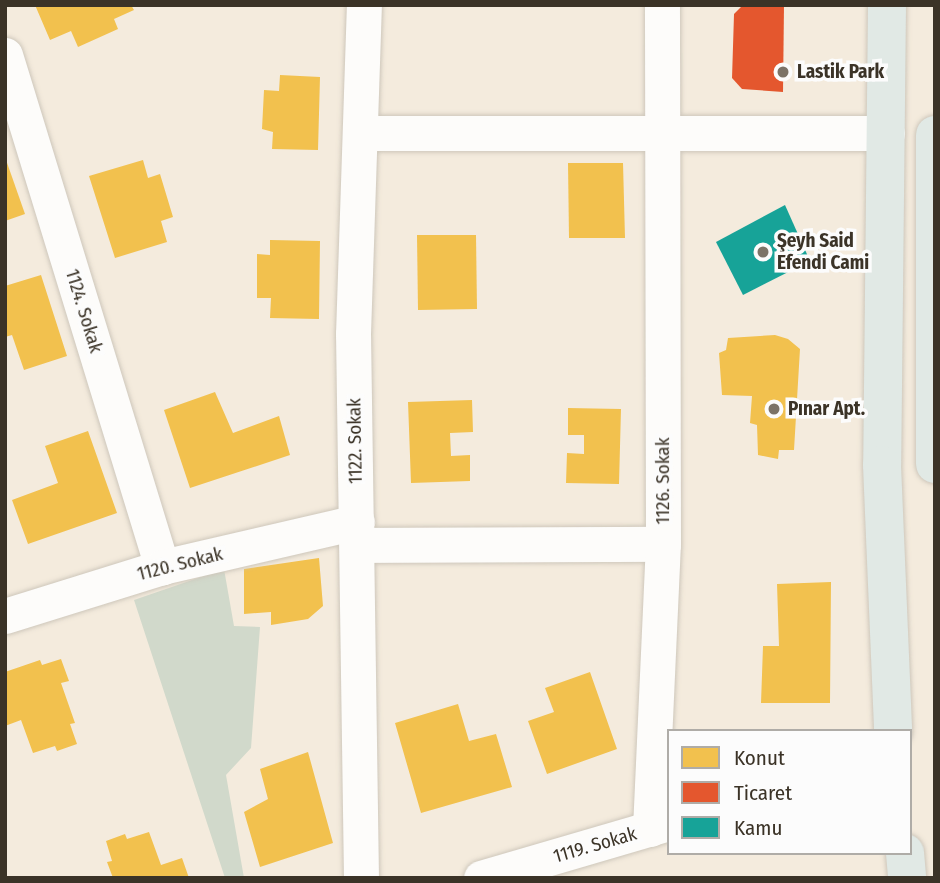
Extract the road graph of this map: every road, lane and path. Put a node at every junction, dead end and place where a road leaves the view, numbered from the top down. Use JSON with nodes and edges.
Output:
{"nodes":[{"id":1,"x":364,"y":5,"type":"edge"},
{"id":2,"x":662,"y":5,"type":"edge"},
{"id":3,"x":887,"y":5,"type":"edge"},
{"id":4,"x":5,"y":55,"type":"edge"},
{"id":5,"x":661,"y":131,"type":"junction"},
{"id":6,"x":360,"y":133,"type":"junction"},
{"id":7,"x":887,"y":133,"type":"junction"},
{"id":8,"x":935,"y":135,"type":"edge"},
{"id":9,"x":934,"y":297,"type":"edge"},
{"id":10,"x":935,"y":464,"type":"edge"},
{"id":11,"x":357,"y":533,"type":"junction"},
{"id":12,"x":663,"y":544,"type":"junction"},
{"id":13,"x":162,"y":567,"type":"junction"},
{"id":14,"x":5,"y":616,"type":"edge"},
{"id":15,"x":893,"y":729,"type":"edge"},
{"id":16,"x":659,"y":826,"type":"edge"},
{"id":17,"x":905,"y":855,"type":"edge"},
{"id":18,"x":361,"y":878,"type":"edge"},
{"id":19,"x":481,"y":878,"type":"edge"},
{"id":20,"x":907,"y":878,"type":"edge"}],
"edges":[{"from":1,"to":6,"type":"street","name":"1122. Sokak"},
{"from":2,"to":5,"type":"street","name":"1126. Sokak"},
{"from":3,"to":7,"type":"main road"},
{"from":4,"to":13,"type":"street","name":"1124. Sokak"},
{"from":5,"to":6,"type":"street"},
{"from":5,"to":7,"type":"street"},
{"from":5,"to":12,"type":"street","name":"1126. Sokak"},
{"from":6,"to":11,"type":"street","name":"1122. Sokak"},
{"from":7,"to":15,"type":"main road"},
{"from":8,"to":9,"type":"main road"},
{"from":9,"to":10,"type":"main road"},
{"from":11,"to":12,"type":"street","name":"1120. Sokak"},
{"from":11,"to":13,"type":"street","name":"1120. Sokak"},
{"from":11,"to":18,"type":"street","name":"1122. Sokak"},
{"from":12,"to":16,"type":"street","name":"1126. Sokak"},
{"from":13,"to":14,"type":"street","name":"1120. Sokak"},
{"from":16,"to":19,"type":"street","name":"1119. Sokak"},
{"from":17,"to":20,"type":"main road"}]}
